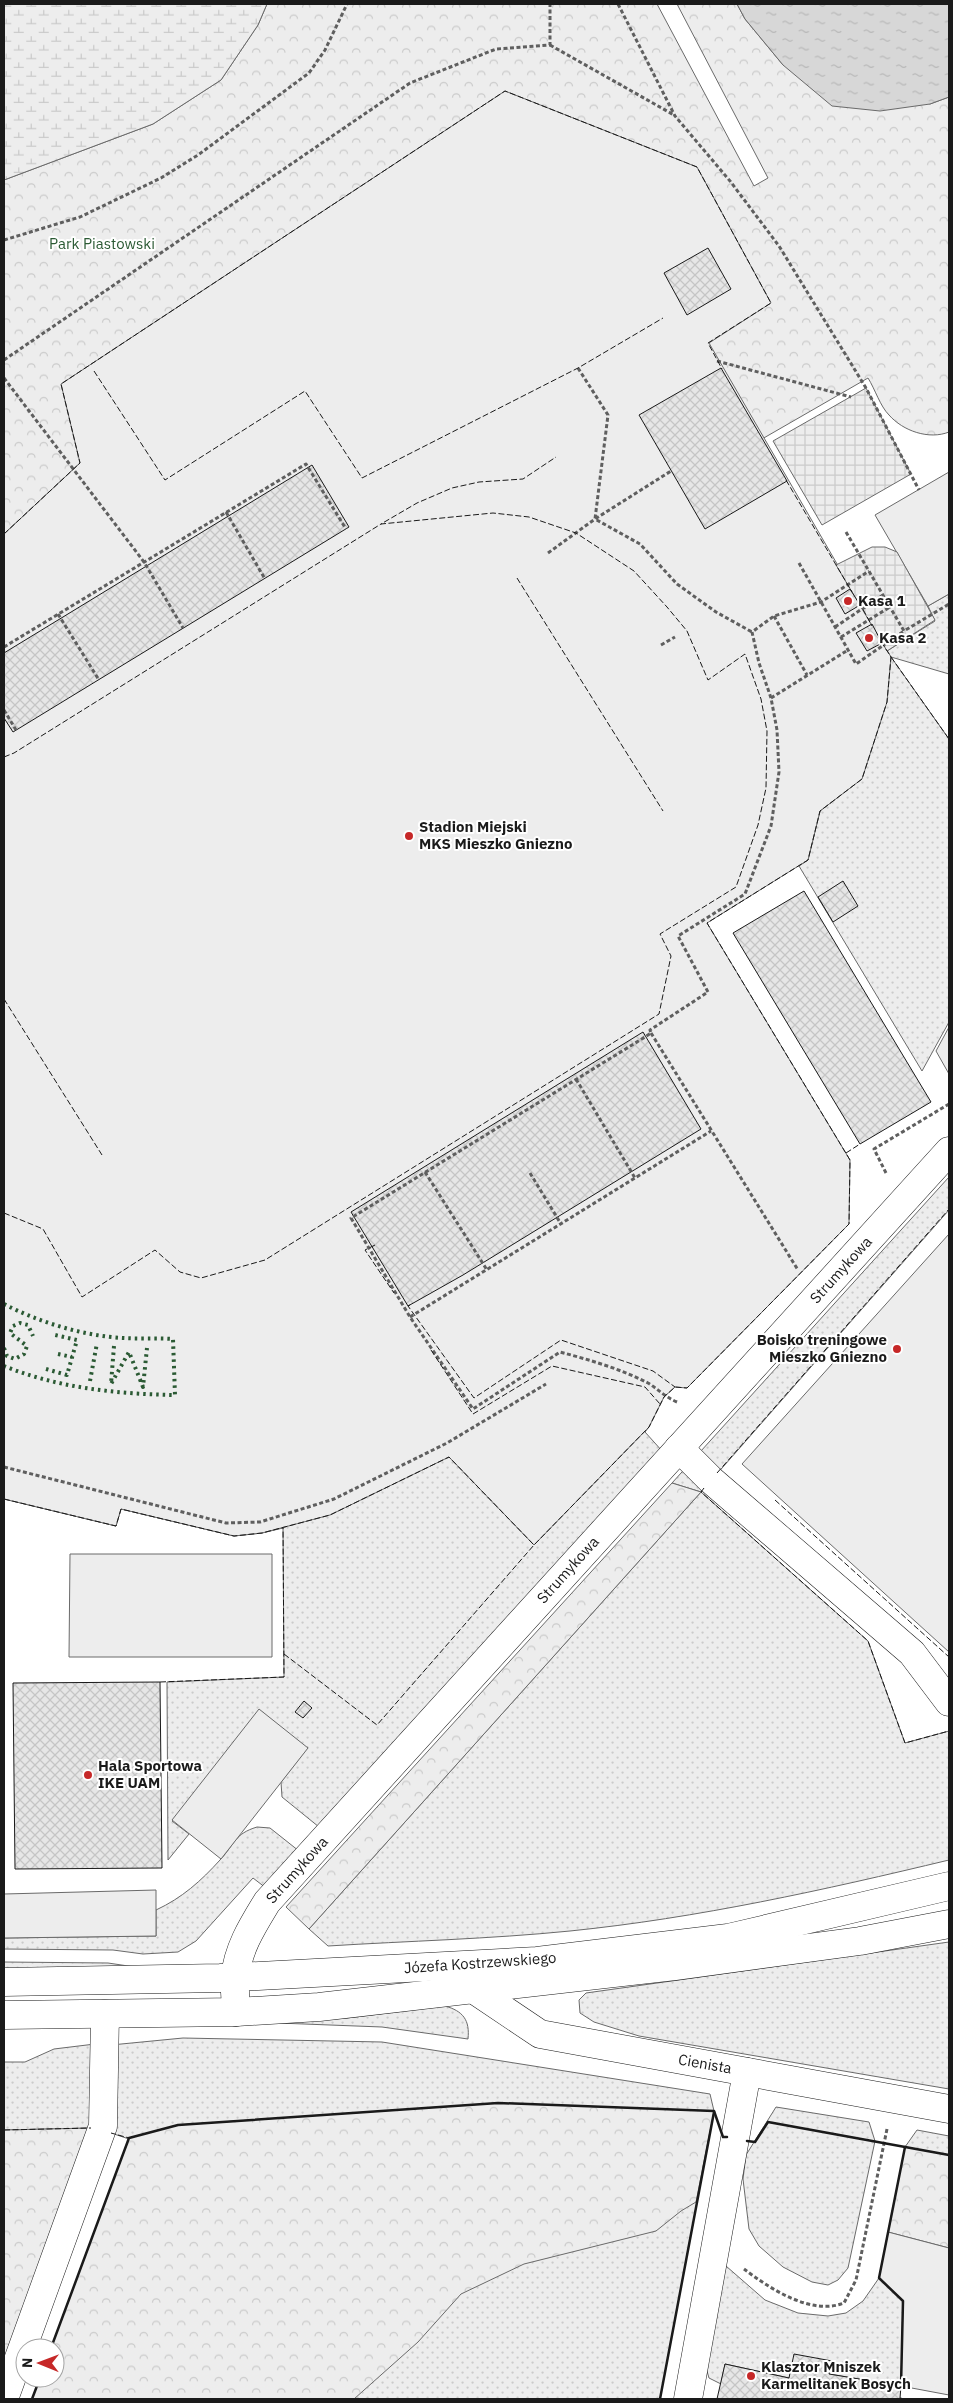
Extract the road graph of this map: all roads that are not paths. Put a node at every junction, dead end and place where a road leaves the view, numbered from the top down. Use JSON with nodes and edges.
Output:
{"nodes":[{"id":1,"x":949,"y":1151,"type":"edge"},
{"id":2,"x":679,"y":1448,"type":"junction"},
{"id":3,"x":949,"y":1702,"type":"edge"},
{"id":4,"x":949,"y":1886,"type":"edge"},
{"id":5,"x":949,"y":1924,"type":"edge"},
{"id":6,"x":235,"y":1977,"type":"junction"},
{"id":7,"x":4,"y":1982,"type":"edge"},
{"id":8,"x":473,"y":1989,"type":"junction"},
{"id":9,"x":236,"y":2012,"type":"junction"},
{"id":10,"x":105,"y":2014,"type":"junction"},
{"id":11,"x":4,"y":2016,"type":"edge"},
{"id":12,"x":747,"y":2072,"type":"junction"},
{"id":13,"x":949,"y":2109,"type":"edge"},
{"id":14,"x":4,"y":2399,"type":"edge"},
{"id":15,"x":688,"y":2399,"type":"edge"}],
"edges":[{"from":1,"to":2,"type":"main road","name":"Strumykowa"},
{"from":2,"to":3,"type":"main road"},
{"from":2,"to":6,"type":"main road","name":"Strumykowa"},
{"from":4,"to":6,"type":"main road","name":"Józefa Kostrzewskiego"},
{"from":5,"to":8,"type":"main road","name":"Józefa Kostrzewskiego"},
{"from":6,"to":7,"type":"main road","name":"Józefa Kostrzewskiego"},
{"from":6,"to":9,"type":"main road","name":"Strumykowa"},
{"from":8,"to":9,"type":"main road","name":"Józefa Kostrzewskiego"},
{"from":8,"to":12,"type":"main road","name":"Cienista"},
{"from":9,"to":10,"type":"main road","name":"Józefa Kostrzewskiego"},
{"from":10,"to":11,"type":"main road","name":"Józefa Kostrzewskiego"},
{"from":10,"to":14,"type":"main road"},
{"from":12,"to":13,"type":"main road","name":"Cienista"},
{"from":12,"to":15,"type":"main road"}]}
